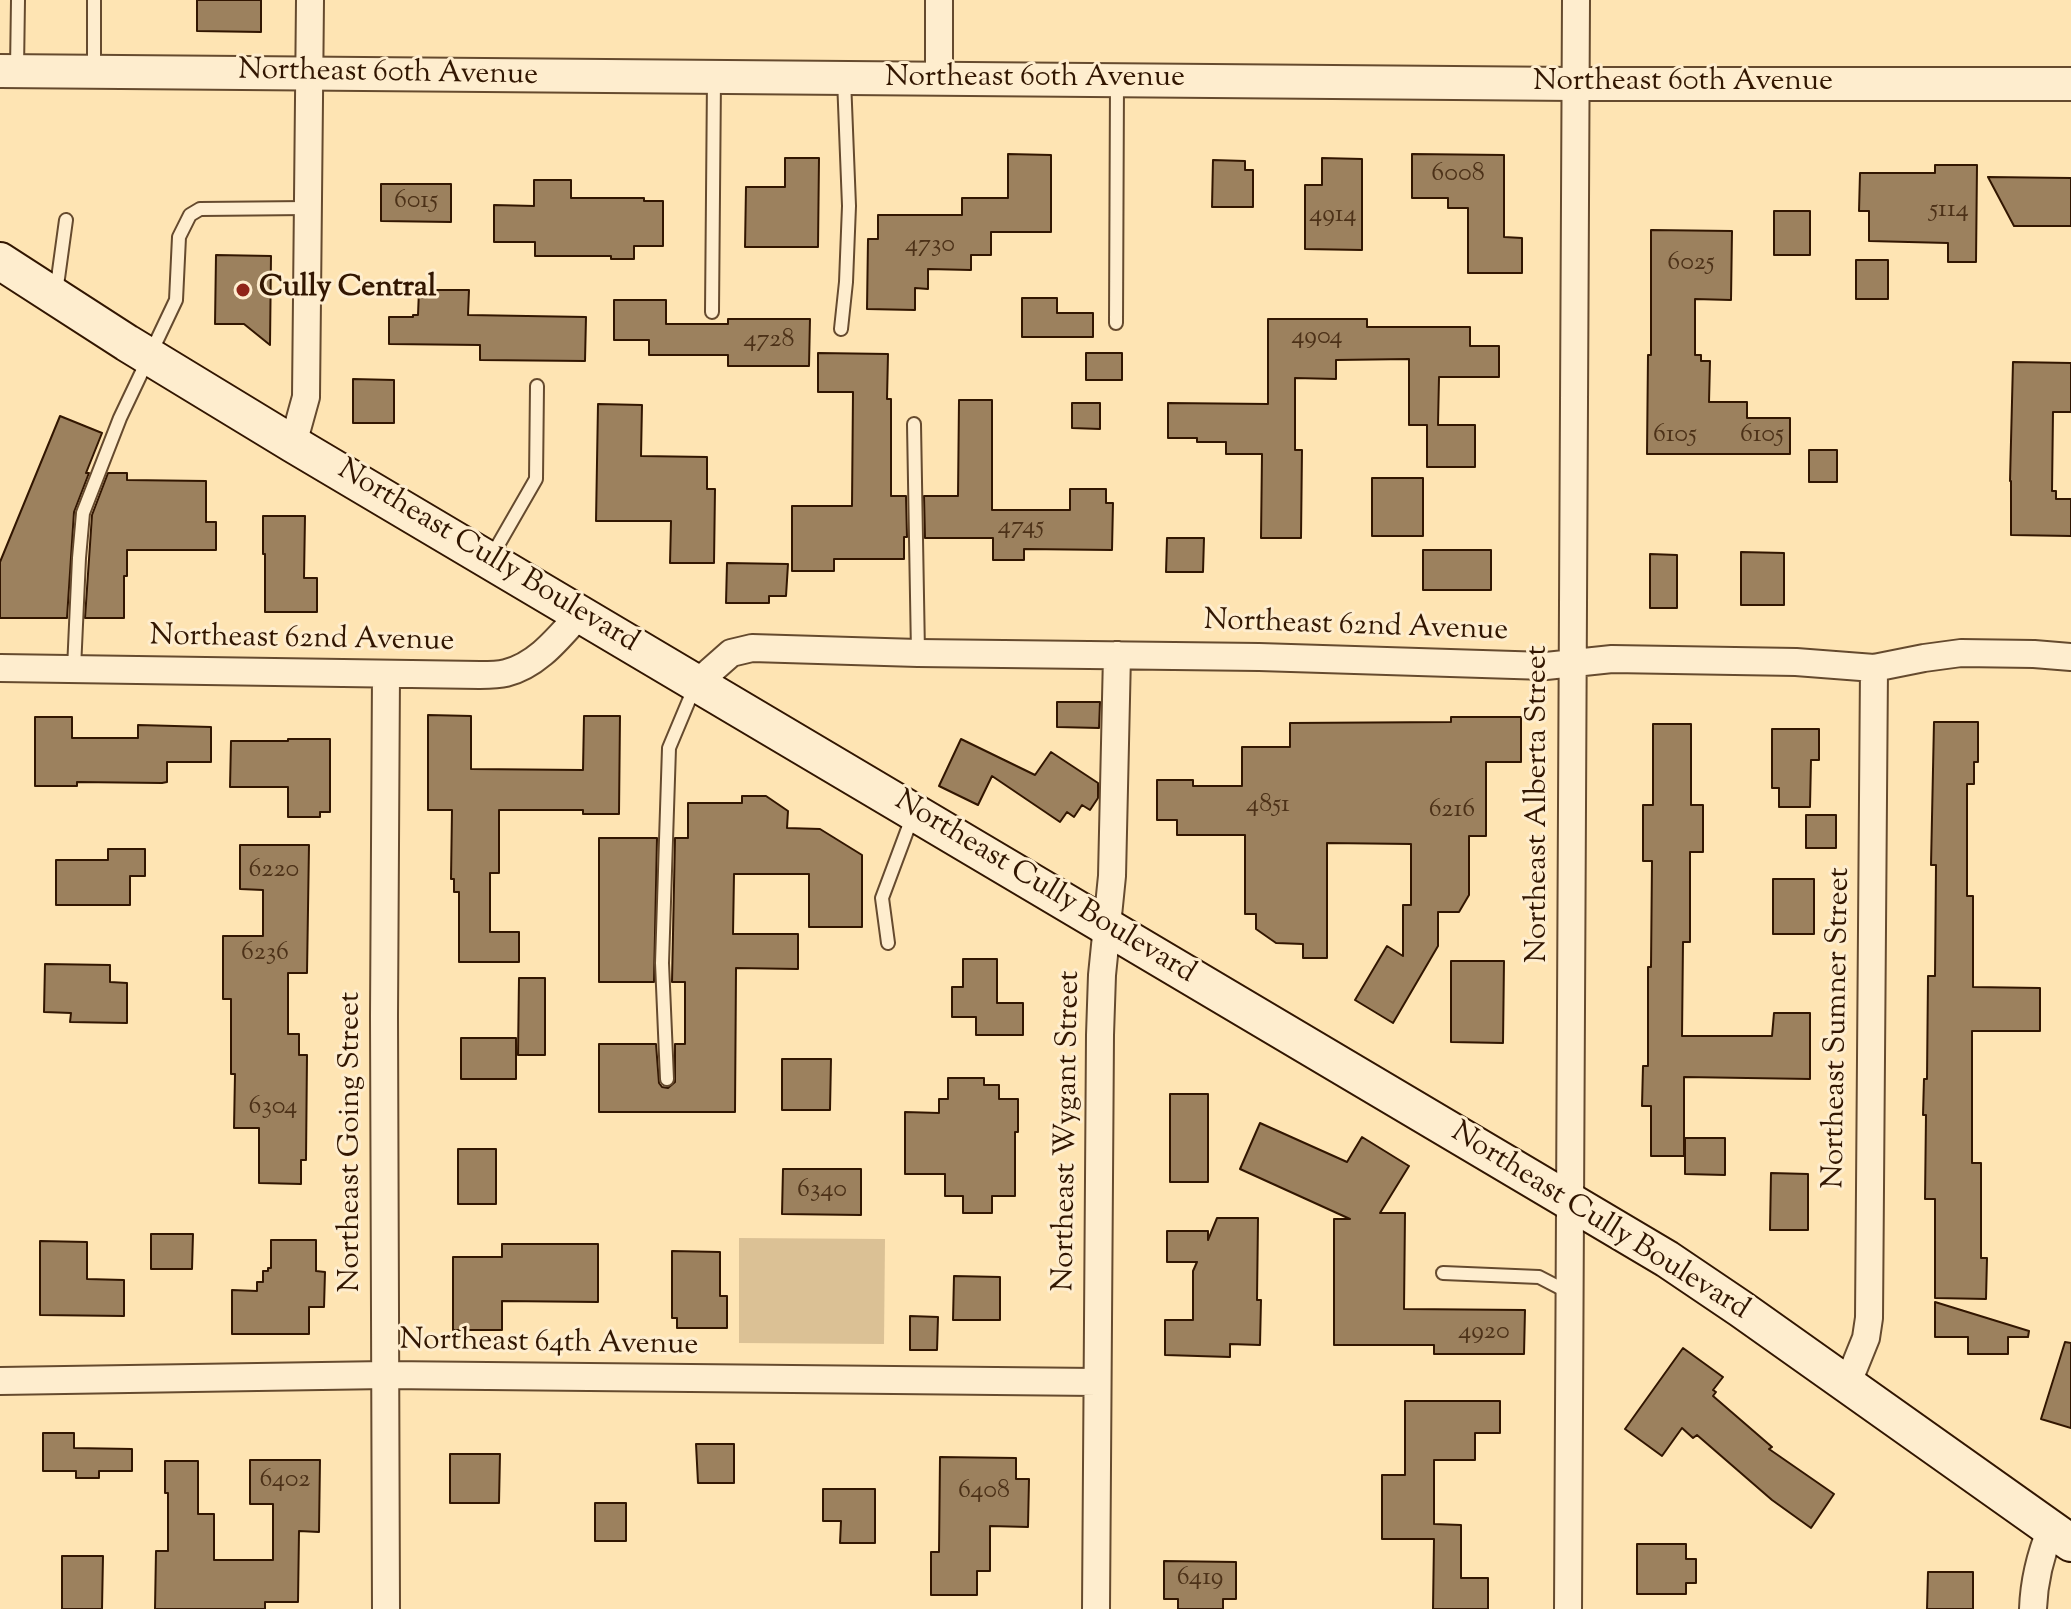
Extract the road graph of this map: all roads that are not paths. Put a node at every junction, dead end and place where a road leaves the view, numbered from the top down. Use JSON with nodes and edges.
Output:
{"nodes":[{"id":1,"x":18,"y":0,"type":"edge"},
{"id":2,"x":94,"y":0,"type":"edge"},
{"id":3,"x":310,"y":0,"type":"edge"},
{"id":4,"x":939,"y":0,"type":"edge"},
{"id":5,"x":1576,"y":0,"type":"edge"},
{"id":6,"x":8,"y":71,"type":"edge"},
{"id":7,"x":94,"y":72,"type":"junction"},
{"id":8,"x":310,"y":74,"type":"junction"},
{"id":9,"x":714,"y":78,"type":"junction"},
{"id":10,"x":844,"y":79,"type":"junction"},
{"id":11,"x":939,"y":80,"type":"junction"},
{"id":12,"x":1117,"y":81,"type":"junction"},
{"id":13,"x":1575,"y":84,"type":"junction"},
{"id":14,"x":2071,"y":84,"type":"edge"},
{"id":15,"x":307,"y":208,"type":"junction"},
{"id":16,"x":66,"y":220,"type":"dead end"},
{"id":17,"x":0,"y":261,"type":"edge"},
{"id":18,"x":55,"y":297,"type":"junction"},
{"id":19,"x":712,"y":312,"type":"dead end"},
{"id":20,"x":1116,"y":323,"type":"dead end"},
{"id":21,"x":841,"y":329,"type":"dead end"},
{"id":22,"x":149,"y":356,"type":"junction"},
{"id":23,"x":537,"y":386,"type":"dead end"},
{"id":24,"x":914,"y":424,"type":"dead end"},
{"id":25,"x":293,"y":444,"type":"junction"},
{"id":26,"x":489,"y":560,"type":"junction"},
{"id":27,"x":580,"y":614,"type":"junction"},
{"id":28,"x":918,"y":653,"type":"junction"},
{"id":29,"x":1117,"y":655,"type":"junction"},
{"id":30,"x":2071,"y":657,"type":"edge"},
{"id":31,"x":1574,"y":663,"type":"junction"},
{"id":32,"x":0,"y":668,"type":"edge"},
{"id":33,"x":1874,"y":668,"type":"junction"},
{"id":34,"x":74,"y":669,"type":"junction"},
{"id":35,"x":386,"y":674,"type":"junction"},
{"id":36,"x":697,"y":683,"type":"junction"},
{"id":37,"x":914,"y":812,"type":"junction"},
{"id":38,"x":1108,"y":927,"type":"junction"},
{"id":39,"x":888,"y":943,"type":"dead end"},
{"id":40,"x":667,"y":1079,"type":"dead end"},
{"id":41,"x":1571,"y":1202,"type":"junction"},
{"id":42,"x":1443,"y":1273,"type":"dead end"},
{"id":43,"x":1570,"y":1293,"type":"junction"},
{"id":44,"x":386,"y":1375,"type":"junction"},
{"id":45,"x":0,"y":1381,"type":"edge"},
{"id":46,"x":1097,"y":1382,"type":"junction"},
{"id":47,"x":1847,"y":1385,"type":"junction"},
{"id":48,"x":2061,"y":1536,"type":"edge"},
{"id":49,"x":386,"y":1609,"type":"edge"},
{"id":50,"x":1096,"y":1609,"type":"edge"},
{"id":51,"x":1568,"y":1609,"type":"edge"},
{"id":52,"x":2033,"y":1609,"type":"edge"}],
"edges":[{"from":1,"to":6,"type":"lane"},
{"from":2,"to":7,"type":"lane"},
{"from":3,"to":8,"type":"street"},
{"from":4,"to":11,"type":"street"},
{"from":5,"to":13,"type":"street","name":"Northeast Alberta Street"},
{"from":6,"to":7,"type":"street","name":"Northeast 60th Avenue"},
{"from":7,"to":8,"type":"street","name":"Northeast 60th Avenue"},
{"from":8,"to":9,"type":"street","name":"Northeast 60th Avenue"},
{"from":8,"to":15,"type":"street"},
{"from":9,"to":10,"type":"street","name":"Northeast 60th Avenue"},
{"from":9,"to":19,"type":"lane"},
{"from":10,"to":11,"type":"street","name":"Northeast 60th Avenue"},
{"from":10,"to":21,"type":"lane"},
{"from":11,"to":12,"type":"street","name":"Northeast 60th Avenue"},
{"from":12,"to":13,"type":"street","name":"Northeast 60th Avenue"},
{"from":12,"to":20,"type":"lane"},
{"from":13,"to":14,"type":"street","name":"Northeast 60th Avenue"},
{"from":13,"to":31,"type":"street","name":"Northeast Alberta Street"},
{"from":15,"to":22,"type":"lane"},
{"from":15,"to":25,"type":"street"},
{"from":16,"to":18,"type":"lane"},
{"from":17,"to":18,"type":"main road","name":"Northeast Cully Boulevard"},
{"from":18,"to":22,"type":"main road","name":"Northeast Cully Boulevard"},
{"from":22,"to":25,"type":"main road","name":"Northeast Cully Boulevard"},
{"from":22,"to":34,"type":"lane"},
{"from":23,"to":26,"type":"lane"},
{"from":24,"to":28,"type":"lane"},
{"from":25,"to":26,"type":"main road","name":"Northeast Cully Boulevard"},
{"from":26,"to":27,"type":"main road","name":"Northeast Cully Boulevard"},
{"from":27,"to":35,"type":"street","name":"Northeast 62nd Avenue"},
{"from":27,"to":36,"type":"main road","name":"Northeast Cully Boulevard"},
{"from":28,"to":29,"type":"street","name":"Northeast 62nd Avenue"},
{"from":28,"to":36,"type":"street","name":"Northeast 62nd Avenue"},
{"from":29,"to":31,"type":"street","name":"Northeast 62nd Avenue"},
{"from":29,"to":38,"type":"street","name":"Northeast Wygant Street"},
{"from":30,"to":33,"type":"street","name":"Northeast 62nd Avenue"},
{"from":31,"to":33,"type":"street","name":"Northeast 62nd Avenue"},
{"from":31,"to":41,"type":"street","name":"Northeast Alberta Street"},
{"from":32,"to":34,"type":"street","name":"Northeast 62nd Avenue"},
{"from":33,"to":47,"type":"street","name":"Northeast Sumner Street"},
{"from":34,"to":35,"type":"street","name":"Northeast 62nd Avenue"},
{"from":35,"to":44,"type":"street","name":"Northeast Going Street"},
{"from":36,"to":37,"type":"main road","name":"Northeast Cully Boulevard"},
{"from":36,"to":40,"type":"lane"},
{"from":37,"to":38,"type":"main road","name":"Northeast Cully Boulevard"},
{"from":37,"to":39,"type":"lane"},
{"from":38,"to":41,"type":"main road","name":"Northeast Cully Boulevard"},
{"from":38,"to":46,"type":"street","name":"Northeast Wygant Street"},
{"from":41,"to":43,"type":"street","name":"Northeast Alberta Street"},
{"from":41,"to":47,"type":"main road","name":"Northeast Cully Boulevard"},
{"from":42,"to":43,"type":"lane"},
{"from":43,"to":51,"type":"street","name":"Northeast Alberta Street"},
{"from":44,"to":45,"type":"street","name":"Northeast 64th Avenue"},
{"from":44,"to":46,"type":"street","name":"Northeast 64th Avenue"},
{"from":44,"to":49,"type":"street","name":"Northeast Going Street"},
{"from":46,"to":50,"type":"street","name":"Northeast Wygant Street"},
{"from":47,"to":48,"type":"main road","name":"Northeast Cully Boulevard"},
{"from":48,"to":52,"type":"street"}]}
